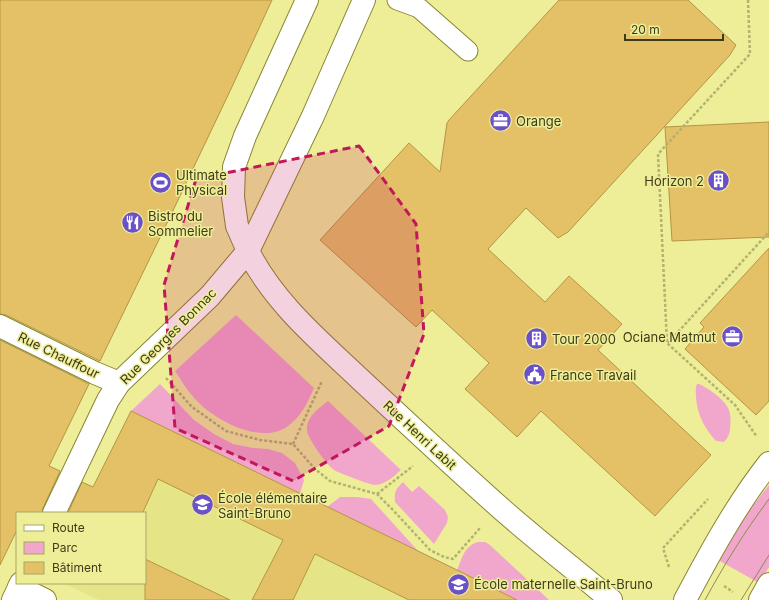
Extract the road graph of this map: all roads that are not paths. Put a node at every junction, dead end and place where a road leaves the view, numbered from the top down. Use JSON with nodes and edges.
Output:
{"nodes":[{"id":1,"x":307,"y":0,"type":"edge"},
{"id":2,"x":364,"y":0,"type":"edge"},
{"id":3,"x":397,"y":0,"type":"edge"},
{"id":4,"x":468,"y":51,"type":"dead end"},
{"id":5,"x":248,"y":251,"type":"junction"},
{"id":6,"x":0,"y":326,"type":"edge"},
{"id":7,"x":119,"y":383,"type":"junction"},
{"id":8,"x":769,"y":463,"type":"edge"},
{"id":9,"x":54,"y":512,"type":"edge"},
{"id":10,"x":769,"y":584,"type":"edge"},
{"id":11,"x":18,"y":590,"type":"edge"},
{"id":12,"x":45,"y":600,"type":"edge"},
{"id":13,"x":611,"y":600,"type":"edge"},
{"id":14,"x":685,"y":600,"type":"edge"},
{"id":15,"x":760,"y":600,"type":"edge"}],
"edges":[{"from":1,"to":5,"type":"street"},
{"from":2,"to":5,"type":"street","name":"Rue Georges Bonnac"},
{"from":3,"to":4,"type":"lane"},
{"from":5,"to":7,"type":"street","name":"Rue Georges Bonnac"},
{"from":5,"to":13,"type":"street","name":"Rue Henri Labit"},
{"from":6,"to":7,"type":"street","name":"Rue Chauffour"},
{"from":7,"to":9,"type":"street","name":"Rue Georges Bonnac"},
{"from":8,"to":14,"type":"street"},
{"from":10,"to":15,"type":"street"},
{"from":11,"to":12,"type":"street"}]}
